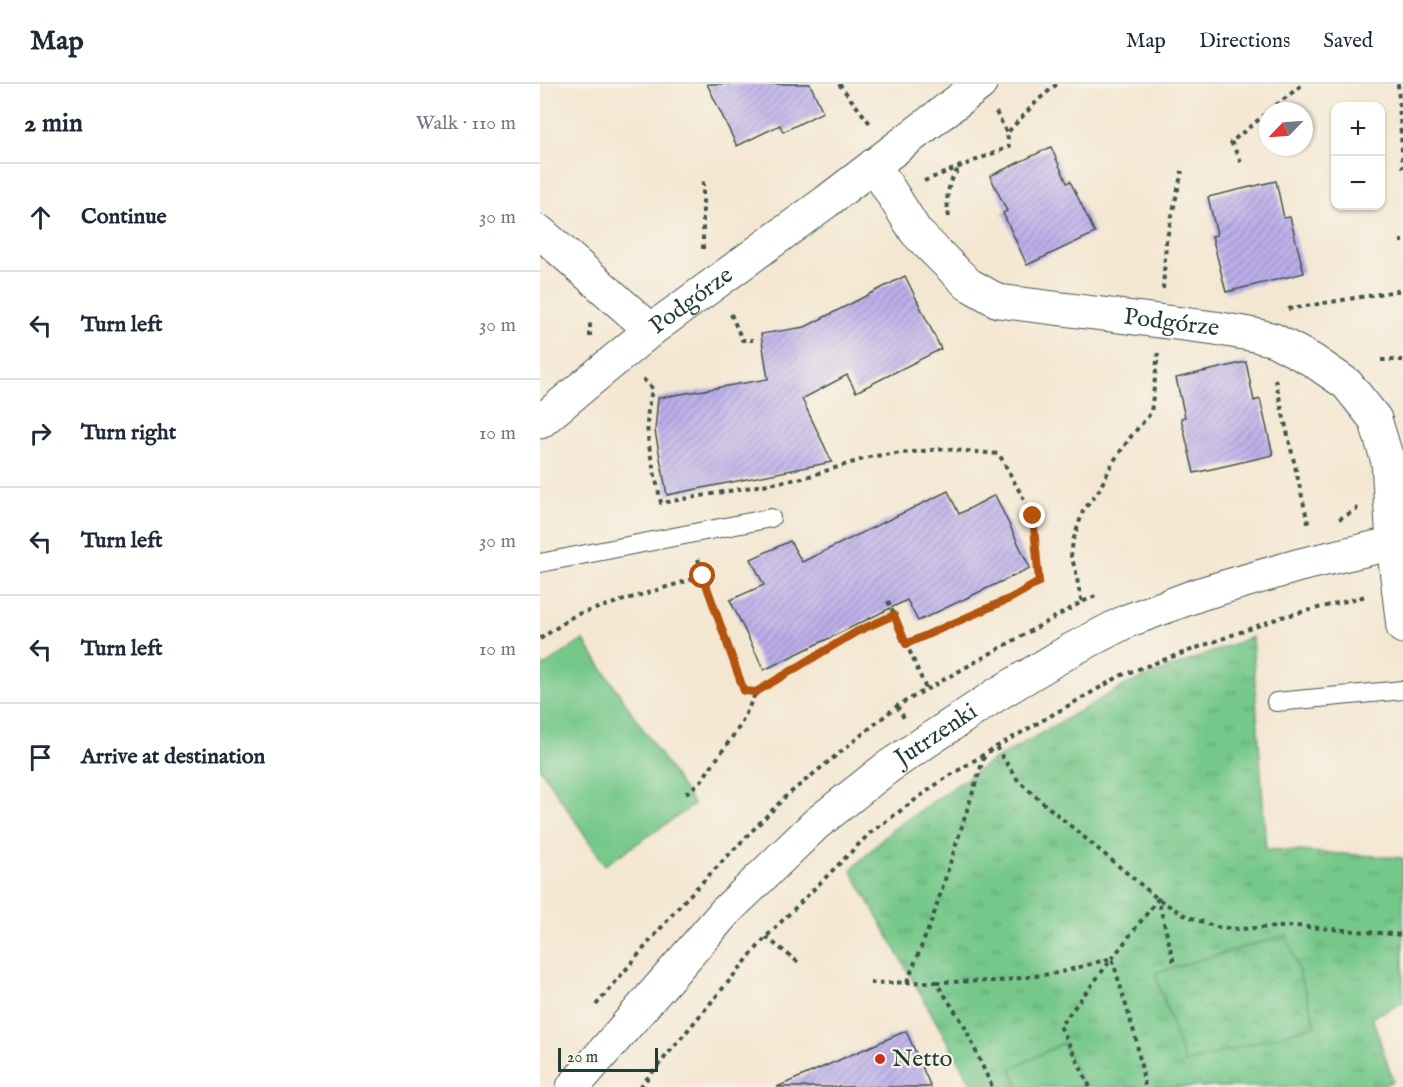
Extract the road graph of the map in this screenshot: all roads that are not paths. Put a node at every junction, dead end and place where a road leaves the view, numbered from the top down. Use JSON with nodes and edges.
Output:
{"nodes":[{"id":1,"x":980,"y":84,"type":"edge"},
{"id":2,"x":874,"y":165,"type":"junction"},
{"id":3,"x":540,"y":232,"type":"edge"},
{"id":4,"x":651,"y":330,"type":"junction"},
{"id":5,"x":542,"y":418,"type":"edge"},
{"id":6,"x":771,"y":518,"type":"dead end"},
{"id":7,"x":1398,"y":542,"type":"edge"},
{"id":8,"x":540,"y":563,"type":"edge"},
{"id":9,"x":1403,"y":627,"type":"edge"},
{"id":10,"x":1403,"y":690,"type":"edge"},
{"id":11,"x":1276,"y":702,"type":"dead end"},
{"id":12,"x":573,"y":1087,"type":"edge"}],
"edges":[{"from":1,"to":2,"type":"street","name":"Podgórze"},
{"from":2,"to":4,"type":"street","name":"Podgórze"},
{"from":2,"to":7,"type":"street","name":"Podgórze"},
{"from":3,"to":4,"type":"street"},
{"from":4,"to":5,"type":"street","name":"Podgórze"},
{"from":6,"to":8,"type":"lane"},
{"from":7,"to":9,"type":"street","name":"Podgórze"},
{"from":7,"to":12,"type":"street","name":"Jutrzenki"},
{"from":10,"to":11,"type":"lane"}]}
